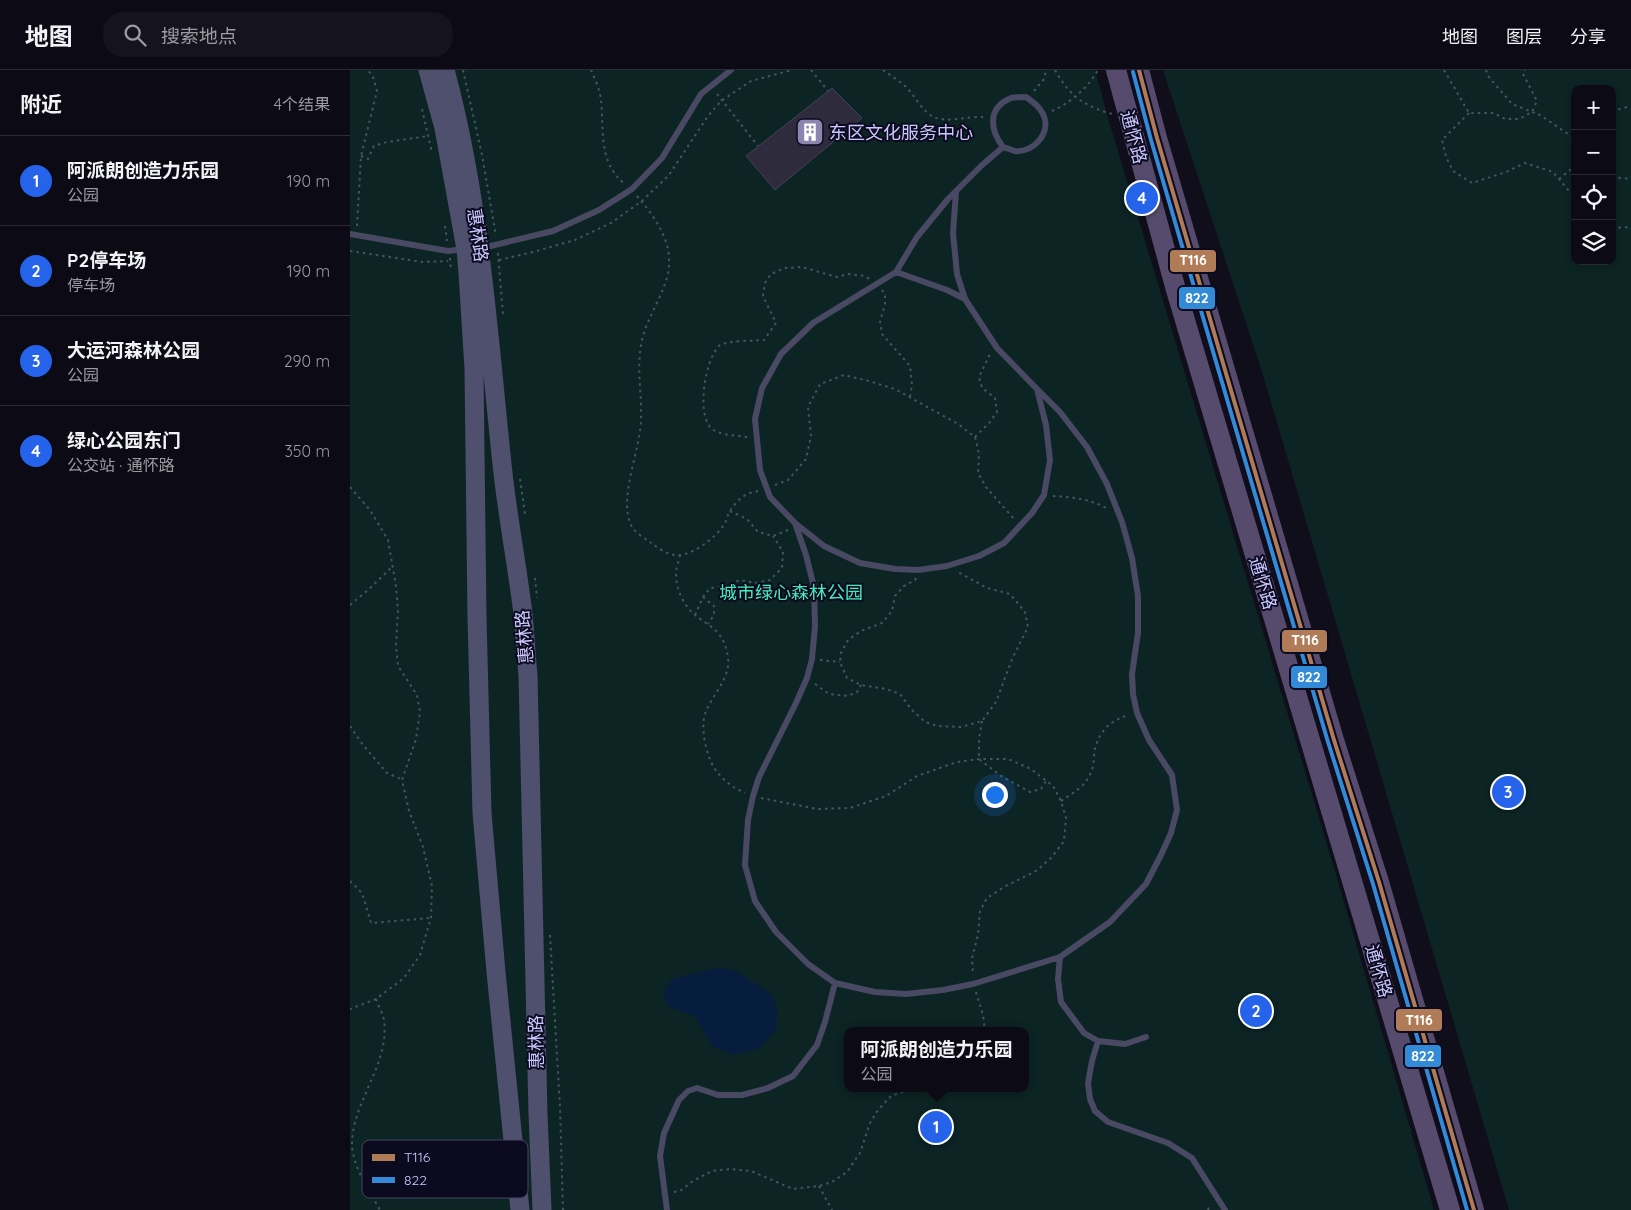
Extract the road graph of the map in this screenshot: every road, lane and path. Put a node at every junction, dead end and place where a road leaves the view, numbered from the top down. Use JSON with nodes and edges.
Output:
{"nodes":[{"id":1,"x":368,"y":70,"type":"edge"},
{"id":2,"x":428,"y":70,"type":"edge"},
{"id":3,"x":445,"y":70,"type":"edge"},
{"id":4,"x":591,"y":70,"type":"edge"},
{"id":5,"x":731,"y":70,"type":"edge"},
{"id":6,"x":811,"y":70,"type":"edge"},
{"id":7,"x":883,"y":70,"type":"edge"},
{"id":8,"x":1046,"y":70,"type":"edge"},
{"id":9,"x":1055,"y":70,"type":"edge"},
{"id":10,"x":1098,"y":70,"type":"edge"},
{"id":11,"x":1116,"y":70,"type":"edge"},
{"id":12,"x":1139,"y":70,"type":"edge"},
{"id":13,"x":1444,"y":70,"type":"edge"},
{"id":14,"x":1486,"y":70,"type":"edge"},
{"id":15,"x":1524,"y":70,"type":"edge"},
{"id":16,"x":711,"y":86,"type":"junction"},
{"id":17,"x":828,"y":91,"type":"dead end"},
{"id":18,"x":1026,"y":97,"type":"junction"},
{"id":19,"x":1075,"y":97,"type":"junction"},
{"id":20,"x":1631,"y":106,"type":"edge"},
{"id":21,"x":1616,"y":110,"type":"edge"},
{"id":22,"x":1532,"y":112,"type":"junction"},
{"id":23,"x":1468,"y":113,"type":"junction"},
{"id":24,"x":1044,"y":115,"type":"junction"},
{"id":25,"x":1128,"y":117,"type":"junction"},
{"id":26,"x":992,"y":118,"type":"junction"},
{"id":27,"x":428,"y":136,"type":"dead end"},
{"id":28,"x":1571,"y":137,"type":"edge"},
{"id":29,"x":758,"y":146,"type":"dead end"},
{"id":30,"x":1003,"y":147,"type":"junction"},
{"id":31,"x":361,"y":156,"type":"junction"},
{"id":32,"x":1571,"y":169,"type":"edge"},
{"id":33,"x":1616,"y":177,"type":"edge"},
{"id":34,"x":1559,"y":179,"type":"junction"},
{"id":35,"x":1631,"y":179,"type":"edge"},
{"id":36,"x":632,"y":189,"type":"junction"},
{"id":37,"x":956,"y":192,"type":"junction"},
{"id":38,"x":1571,"y":193,"type":"edge"},
{"id":39,"x":1631,"y":227,"type":"edge"},
{"id":40,"x":1616,"y":228,"type":"edge"},
{"id":41,"x":354,"y":235,"type":"edge"},
{"id":42,"x":473,"y":249,"type":"junction"},
{"id":43,"x":350,"y":251,"type":"edge"},
{"id":44,"x":450,"y":261,"type":"dead end"},
{"id":45,"x":896,"y":272,"type":"junction"},
{"id":46,"x":965,"y":299,"type":"junction"},
{"id":47,"x":996,"y":348,"type":"junction"},
{"id":48,"x":1037,"y":389,"type":"junction"},
{"id":49,"x":975,"y":437,"type":"junction"},
{"id":50,"x":350,"y":487,"type":"edge"},
{"id":51,"x":766,"y":488,"type":"junction"},
{"id":52,"x":1044,"y":495,"type":"junction"},
{"id":53,"x":730,"y":511,"type":"junction"},
{"id":54,"x":1122,"y":522,"type":"junction"},
{"id":55,"x":795,"y":523,"type":"junction"},
{"id":56,"x":1022,"y":526,"type":"junction"},
{"id":57,"x":773,"y":536,"type":"junction"},
{"id":58,"x":680,"y":555,"type":"junction"},
{"id":59,"x":393,"y":566,"type":"junction"},
{"id":60,"x":947,"y":566,"type":"junction"},
{"id":61,"x":918,"y":570,"type":"junction"},
{"id":62,"x":703,"y":597,"type":"junction"},
{"id":63,"x":350,"y":605,"type":"edge"},
{"id":64,"x":695,"y":615,"type":"junction"},
{"id":65,"x":708,"y":624,"type":"junction"},
{"id":66,"x":812,"y":659,"type":"junction"},
{"id":67,"x":840,"y":662,"type":"junction"},
{"id":68,"x":807,"y":678,"type":"junction"},
{"id":69,"x":861,"y":685,"type":"junction"},
{"id":70,"x":1137,"y":713,"type":"junction"},
{"id":71,"x":982,"y":721,"type":"junction"},
{"id":72,"x":350,"y":726,"type":"edge"},
{"id":73,"x":979,"y":759,"type":"junction"},
{"id":74,"x":402,"y":780,"type":"junction"},
{"id":75,"x":1046,"y":781,"type":"junction"},
{"id":76,"x":753,"y":796,"type":"junction"},
{"id":77,"x":1061,"y":801,"type":"junction"},
{"id":78,"x":350,"y":881,"type":"edge"},
{"id":79,"x":430,"y":918,"type":"junction"},
{"id":80,"x":1060,"y":957,"type":"junction"},
{"id":81,"x":835,"y":983,"type":"junction"},
{"id":82,"x":974,"y":984,"type":"junction"},
{"id":83,"x":376,"y":999,"type":"junction"},
{"id":84,"x":350,"y":1010,"type":"edge"},
{"id":85,"x":984,"y":1027,"type":"edge"},
{"id":86,"x":1146,"y":1037,"type":"dead end"},
{"id":87,"x":1098,"y":1041,"type":"junction"},
{"id":88,"x":903,"y":1092,"type":"edge"},
{"id":89,"x":513,"y":1140,"type":"edge"},
{"id":90,"x":362,"y":1175,"type":"edge"},
{"id":91,"x":819,"y":1186,"type":"junction"},
{"id":92,"x":665,"y":1194,"type":"junction"},
{"id":93,"x":374,"y":1198,"type":"edge"},
{"id":94,"x":380,"y":1210,"type":"edge"},
{"id":95,"x":542,"y":1210,"type":"edge"},
{"id":96,"x":667,"y":1210,"type":"edge"},
{"id":97,"x":832,"y":1210,"type":"edge"},
{"id":98,"x":1225,"y":1210,"type":"edge"},
{"id":99,"x":1450,"y":1210,"type":"edge"},
{"id":100,"x":1474,"y":1210,"type":"edge"}],
"edges":[{"from":1,"to":31,"type":"path"},
{"from":2,"to":42,"type":"main road","name":"惠林路"},
{"from":3,"to":42,"type":"main road","name":"惠林路"},
{"from":4,"to":36,"type":"path"},
{"from":5,"to":16,"type":"lane"},
{"from":6,"to":17,"type":"path"},
{"from":7,"to":26,"type":"path"},
{"from":8,"to":18,"type":"path"},
{"from":9,"to":19,"type":"path"},
{"from":10,"to":19,"type":"path"},
{"from":11,"to":25,"type":"main road","name":"通怀路"},
{"from":12,"to":100,"type":"main road","name":"通怀路"},
{"from":13,"to":23,"type":"path"},
{"from":14,"to":22,"type":"path"},
{"from":15,"to":22,"type":"path"},
{"from":16,"to":29,"type":"path"},
{"from":16,"to":36,"type":"lane"},
{"from":18,"to":24,"type":"lane"},
{"from":18,"to":26,"type":"lane"},
{"from":19,"to":24,"type":"path"},
{"from":19,"to":25,"type":"path"},
{"from":20,"to":21,"type":"path"},
{"from":22,"to":23,"type":"path"},
{"from":22,"to":28,"type":"path"},
{"from":23,"to":34,"type":"path"},
{"from":24,"to":30,"type":"lane"},
{"from":25,"to":99,"type":"main road","name":"通怀路"},
{"from":26,"to":30,"type":"lane"},
{"from":27,"to":31,"type":"path"},
{"from":30,"to":37,"type":"lane"},
{"from":31,"to":41,"type":"path"},
{"from":32,"to":34,"type":"path"},
{"from":33,"to":35,"type":"path"},
{"from":34,"to":38,"type":"path"},
{"from":36,"to":42,"type":"lane"},
{"from":36,"to":58,"type":"path"},
{"from":37,"to":45,"type":"lane"},
{"from":37,"to":46,"type":"lane"},
{"from":39,"to":40,"type":"path"},
{"from":41,"to":42,"type":"lane"},
{"from":42,"to":89,"type":"main road","name":"惠林路"},
{"from":42,"to":95,"type":"main road","name":"惠林路"},
{"from":43,"to":44,"type":"path"},
{"from":45,"to":46,"type":"lane"},
{"from":45,"to":51,"type":"lane"},
{"from":46,"to":47,"type":"lane"},
{"from":47,"to":48,"type":"lane"},
{"from":47,"to":49,"type":"path"},
{"from":48,"to":52,"type":"lane"},
{"from":48,"to":54,"type":"lane"},
{"from":49,"to":51,"type":"path"},
{"from":49,"to":56,"type":"path"},
{"from":50,"to":59,"type":"path"},
{"from":51,"to":53,"type":"path"},
{"from":51,"to":55,"type":"lane"},
{"from":52,"to":54,"type":"path"},
{"from":52,"to":56,"type":"lane"},
{"from":53,"to":57,"type":"path"},
{"from":53,"to":58,"type":"path"},
{"from":54,"to":70,"type":"lane"},
{"from":55,"to":57,"type":"path"},
{"from":55,"to":61,"type":"lane"},
{"from":55,"to":66,"type":"lane"},
{"from":56,"to":60,"type":"lane"},
{"from":57,"to":62,"type":"path"},
{"from":58,"to":64,"type":"path"},
{"from":59,"to":63,"type":"path"},
{"from":59,"to":74,"type":"path"},
{"from":60,"to":61,"type":"lane"},
{"from":60,"to":71,"type":"path"},
{"from":61,"to":67,"type":"path"},
{"from":62,"to":64,"type":"path"},
{"from":62,"to":65,"type":"path"},
{"from":64,"to":65,"type":"path"},
{"from":65,"to":76,"type":"path"},
{"from":66,"to":67,"type":"path"},
{"from":66,"to":68,"type":"lane"},
{"from":67,"to":69,"type":"path"},
{"from":68,"to":69,"type":"path"},
{"from":68,"to":76,"type":"lane"},
{"from":69,"to":71,"type":"path"},
{"from":70,"to":77,"type":"path"},
{"from":70,"to":80,"type":"lane"},
{"from":71,"to":73,"type":"path"},
{"from":72,"to":74,"type":"path"},
{"from":73,"to":75,"type":"path"},
{"from":73,"to":75,"type":"path"},
{"from":73,"to":76,"type":"path"},
{"from":74,"to":79,"type":"path"},
{"from":75,"to":77,"type":"path"},
{"from":76,"to":81,"type":"lane"},
{"from":77,"to":82,"type":"path"},
{"from":78,"to":79,"type":"path"},
{"from":79,"to":83,"type":"path"},
{"from":80,"to":82,"type":"lane"},
{"from":80,"to":87,"type":"lane"},
{"from":81,"to":82,"type":"lane"},
{"from":81,"to":92,"type":"lane"},
{"from":82,"to":85,"type":"path"},
{"from":83,"to":84,"type":"path"},
{"from":83,"to":90,"type":"path"},
{"from":86,"to":87,"type":"lane"},
{"from":87,"to":98,"type":"lane"},
{"from":88,"to":91,"type":"path"},
{"from":91,"to":92,"type":"path"},
{"from":91,"to":97,"type":"path"},
{"from":92,"to":96,"type":"lane"},
{"from":93,"to":94,"type":"path"}]}
